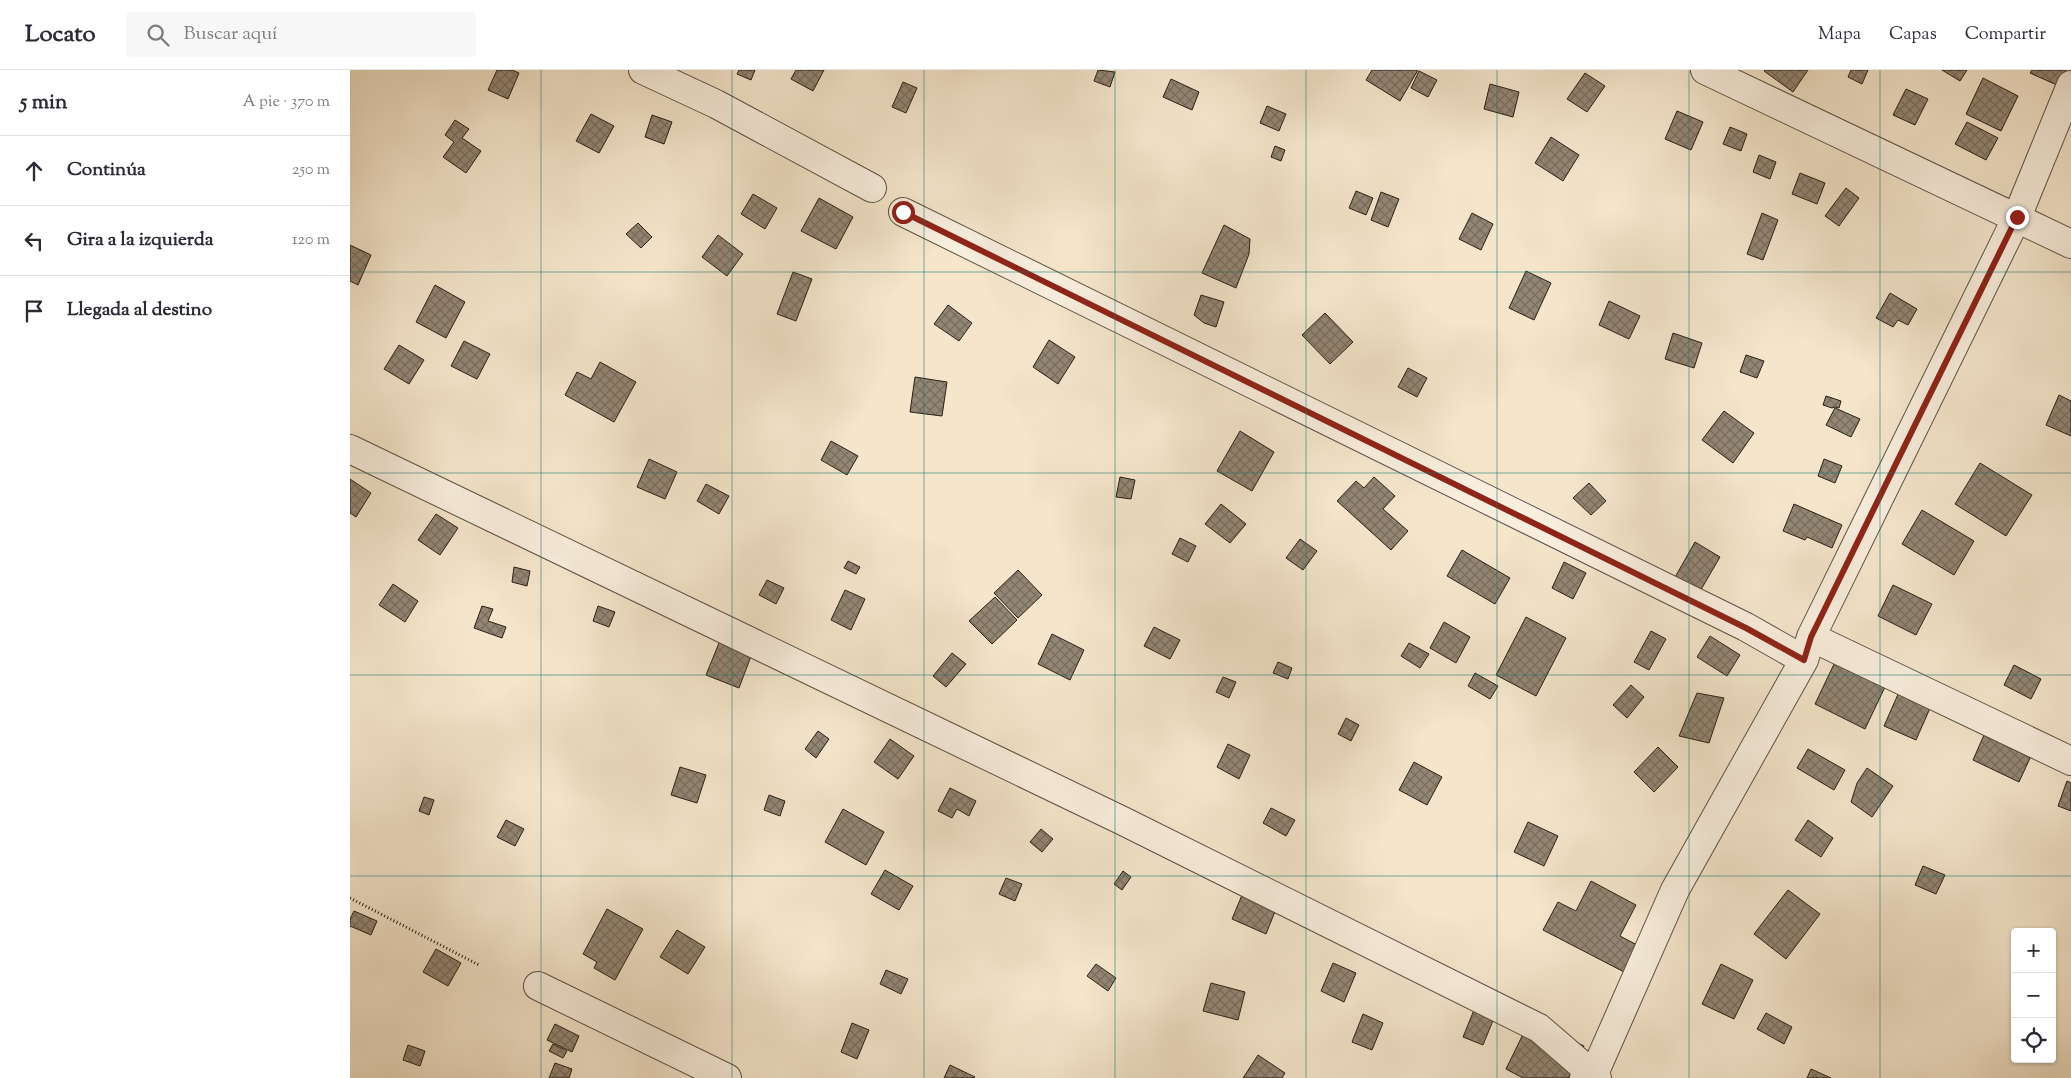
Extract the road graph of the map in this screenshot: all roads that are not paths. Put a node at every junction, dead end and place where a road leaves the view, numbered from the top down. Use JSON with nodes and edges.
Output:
{"nodes":[{"id":1,"x":642,"y":70,"type":"edge"},
{"id":2,"x":1705,"y":70,"type":"edge"},
{"id":3,"x":2071,"y":85,"type":"edge"},
{"id":4,"x":872,"y":188,"type":"dead end"},
{"id":5,"x":903,"y":212,"type":"dead end"},
{"id":6,"x":2017,"y":217,"type":"junction"},
{"id":7,"x":2071,"y":244,"type":"edge"},
{"id":8,"x":350,"y":449,"type":"edge"},
{"id":9,"x":1808,"y":648,"type":"junction"},
{"id":10,"x":2071,"y":761,"type":"edge"},
{"id":11,"x":538,"y":986,"type":"dead end"},
{"id":12,"x":1591,"y":1077,"type":"edge"},
{"id":13,"x":728,"y":1078,"type":"edge"}],
"edges":[{"from":1,"to":4,"type":"street"},
{"from":2,"to":6,"type":"street"},
{"from":3,"to":6,"type":"street"},
{"from":5,"to":9,"type":"street"},
{"from":6,"to":7,"type":"street"},
{"from":6,"to":9,"type":"street"},
{"from":8,"to":12,"type":"street"},
{"from":9,"to":10,"type":"street"},
{"from":9,"to":12,"type":"street"},
{"from":11,"to":13,"type":"street"}]}
